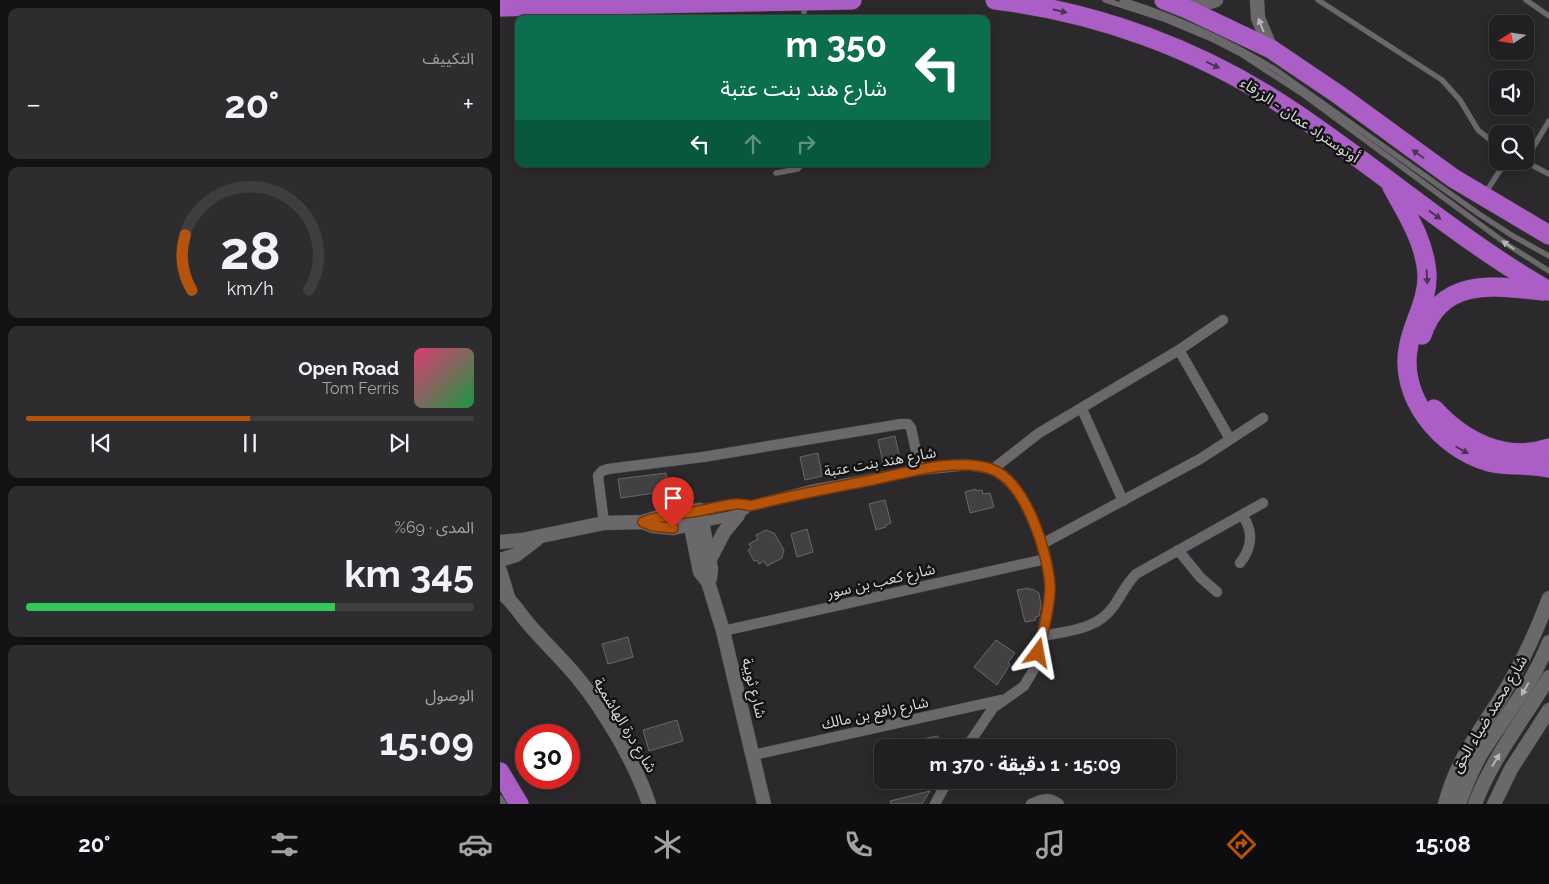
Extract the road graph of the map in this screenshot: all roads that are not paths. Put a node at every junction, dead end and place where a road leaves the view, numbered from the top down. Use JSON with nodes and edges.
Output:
{"nodes":[{"id":1,"x":852,"y":0,"type":"edge"},
{"id":2,"x":995,"y":0,"type":"edge"},
{"id":3,"x":1106,"y":0,"type":"edge"},
{"id":4,"x":1122,"y":0,"type":"edge"},
{"id":5,"x":1164,"y":0,"type":"edge"},
{"id":6,"x":1216,"y":0,"type":"edge"},
{"id":7,"x":1256,"y":0,"type":"edge"},
{"id":8,"x":1318,"y":0,"type":"edge"},
{"id":9,"x":1526,"y":0,"type":"edge"},
{"id":10,"x":500,"y":7,"type":"edge"},
{"id":11,"x":1187,"y":9,"type":"junction"},
{"id":12,"x":804,"y":10,"type":"edge"},
{"id":13,"x":1549,"y":16,"type":"edge"},
{"id":14,"x":1270,"y":49,"type":"junction"},
{"id":15,"x":1549,"y":121,"type":"edge"},
{"id":16,"x":1489,"y":139,"type":"edge"},
{"id":17,"x":1534,"y":146,"type":"edge"},
{"id":18,"x":1534,"y":166,"type":"edge"},
{"id":19,"x":800,"y":167,"type":"edge"},
{"id":20,"x":1500,"y":170,"type":"edge"},
{"id":21,"x":776,"y":173,"type":"dead end"},
{"id":22,"x":1549,"y":174,"type":"edge"},
{"id":23,"x":1391,"y":183,"type":"junction"},
{"id":24,"x":1483,"y":197,"type":"junction"},
{"id":25,"x":1549,"y":235,"type":"edge"},
{"id":26,"x":1549,"y":256,"type":"edge"},
{"id":27,"x":1549,"y":271,"type":"edge"},
{"id":28,"x":1549,"y":292,"type":"edge"},
{"id":29,"x":1223,"y":320,"type":"dead end"},
{"id":30,"x":1179,"y":350,"type":"junction"},
{"id":31,"x":1082,"y":409,"type":"junction"},
{"id":32,"x":1263,"y":418,"type":"dead end"},
{"id":33,"x":1230,"y":439,"type":"junction"},
{"id":34,"x":1549,"y":448,"type":"edge"},
{"id":35,"x":1549,"y":468,"type":"edge"},
{"id":36,"x":993,"y":469,"type":"junction"},
{"id":37,"x":920,"y":470,"type":"junction"},
{"id":38,"x":1122,"y":501,"type":"junction"},
{"id":39,"x":1263,"y":503,"type":"dead end"},
{"id":40,"x":749,"y":506,"type":"junction"},
{"id":41,"x":738,"y":515,"type":"junction"},
{"id":42,"x":1242,"y":516,"type":"junction"},
{"id":43,"x":695,"y":518,"type":"junction"},
{"id":44,"x":604,"y":523,"type":"junction"},
{"id":45,"x":539,"y":536,"type":"junction"},
{"id":46,"x":500,"y":542,"type":"edge"},
{"id":47,"x":1042,"y":544,"type":"junction"},
{"id":48,"x":1178,"y":550,"type":"junction"},
{"id":49,"x":1046,"y":559,"type":"junction"},
{"id":50,"x":500,"y":560,"type":"edge"},
{"id":51,"x":709,"y":561,"type":"junction"},
{"id":52,"x":1240,"y":563,"type":"dead end"},
{"id":53,"x":500,"y":571,"type":"edge"},
{"id":54,"x":708,"y":582,"type":"junction"},
{"id":55,"x":1217,"y":592,"type":"dead end"},
{"id":56,"x":504,"y":594,"type":"edge"},
{"id":57,"x":1549,"y":598,"type":"edge"},
{"id":58,"x":723,"y":631,"type":"junction"},
{"id":59,"x":1042,"y":636,"type":"junction"},
{"id":60,"x":1548,"y":643,"type":"edge"},
{"id":61,"x":1549,"y":677,"type":"edge"},
{"id":62,"x":1002,"y":700,"type":"junction"},
{"id":63,"x":1549,"y":710,"type":"edge"},
{"id":64,"x":972,"y":739,"type":"edge"},
{"id":65,"x":753,"y":755,"type":"junction"},
{"id":66,"x":500,"y":772,"type":"edge"},
{"id":67,"x":943,"y":789,"type":"edge"},
{"id":68,"x":500,"y":798,"type":"edge"},
{"id":69,"x":504,"y":804,"type":"edge"},
{"id":70,"x":519,"y":804,"type":"edge"},
{"id":71,"x":649,"y":804,"type":"edge"},
{"id":72,"x":764,"y":804,"type":"edge"},
{"id":73,"x":935,"y":804,"type":"edge"},
{"id":74,"x":1031,"y":804,"type":"edge"},
{"id":75,"x":1059,"y":804,"type":"edge"},
{"id":76,"x":1445,"y":804,"type":"edge"},
{"id":77,"x":1459,"y":804,"type":"edge"},
{"id":78,"x":1475,"y":804,"type":"edge"},
{"id":79,"x":1494,"y":804,"type":"edge"}],
"edges":[{"from":1,"to":12,"type":"highway"},
{"from":2,"to":23,"type":"highway","name":"أوتوستراد عمان - الزرقاء","one_way":true},
{"from":27,"to":3,"type":"lane","one_way":true},
{"from":4,"to":26,"type":"lane"},
{"from":5,"to":11,"type":"highway"},
{"from":6,"to":11,"type":"street"},
{"from":14,"to":7,"type":"street","one_way":true},
{"from":8,"to":16,"type":"lane"},
{"from":9,"to":13,"type":"lane"},
{"from":10,"to":12,"type":"highway"},
{"from":11,"to":14,"type":"highway"},
{"from":24,"to":14,"type":"highway","one_way":true},
{"from":15,"to":17,"type":"lane"},
{"from":18,"to":22,"type":"lane"},
{"from":19,"to":21,"type":"lane"},
{"from":20,"to":24,"type":"lane"},
{"from":23,"to":28,"type":"highway","name":"أوتوستراد عمان - الزرقاء","one_way":true},
{"from":23,"to":35,"type":"highway","one_way":true},
{"from":24,"to":25,"type":"highway"},
{"from":28,"to":34,"type":"highway"},
{"from":29,"to":30,"type":"street"},
{"from":30,"to":31,"type":"street"},
{"from":30,"to":33,"type":"street"},
{"from":31,"to":36,"type":"street"},
{"from":31,"to":38,"type":"street"},
{"from":32,"to":33,"type":"street"},
{"from":33,"to":38,"type":"street"},
{"from":36,"to":37,"type":"street","name":"شارع هند بنت عتبة"},
{"from":36,"to":47,"type":"street"},
{"from":37,"to":40,"type":"street","name":"شارع هند بنت عتبة"},
{"from":37,"to":44,"type":"street"},
{"from":38,"to":47,"type":"street"},
{"from":39,"to":42,"type":"street"},
{"from":40,"to":41,"type":"street","name":"شارع هند بنت عتبة"},
{"from":40,"to":43,"type":"street","name":"شارع هند بنت عتبة"},
{"from":41,"to":43,"type":"street","name":"شارع هند بنت عتبة"},
{"from":41,"to":51,"type":"street"},
{"from":42,"to":48,"type":"street"},
{"from":42,"to":52,"type":"street"},
{"from":43,"to":44,"type":"street","name":"شارع هند بنت عتبة"},
{"from":43,"to":51,"type":"street","name":"شارع ثويبة"},
{"from":43,"to":54,"type":"street","name":"شارع ثويبة"},
{"from":44,"to":45,"type":"street","name":"شارع هند بنت عتبة"},
{"from":45,"to":46,"type":"street","name":"شارع هند بنت عتبة"},
{"from":45,"to":50,"type":"street","name":"شارع هند بنت عتبة"},
{"from":47,"to":49,"type":"street"},
{"from":48,"to":55,"type":"street"},
{"from":48,"to":59,"type":"street"},
{"from":49,"to":58,"type":"street","name":"شارع كعب بن سور"},
{"from":49,"to":59,"type":"street"},
{"from":51,"to":54,"type":"street","name":"شارع ثويبة"},
{"from":53,"to":56,"type":"street","name":"شارع درة الهاشمية"},
{"from":54,"to":58,"type":"street","name":"شارع ثويبة"},
{"from":56,"to":71,"type":"street","name":"شارع درة الهاشمية"},
{"from":57,"to":76,"type":"street"},
{"from":58,"to":65,"type":"street","name":"شارع ثويبة"},
{"from":59,"to":62,"type":"street"},
{"from":60,"to":77,"type":"street","name":"شارع محمد ضياء الحق","one_way":true},
{"from":78,"to":61,"type":"street","name":"شارع محمد ضياء الحق","one_way":true},
{"from":62,"to":64,"type":"street"},
{"from":62,"to":65,"type":"street","name":"شارع رافع بن مالك"},
{"from":63,"to":79,"type":"street"},
{"from":65,"to":72,"type":"street","name":"شارع ثويبة"},
{"from":66,"to":70,"type":"highway"},
{"from":67,"to":73,"type":"street"},
{"from":68,"to":69,"type":"lane"},
{"from":74,"to":75,"type":"street"}]}
